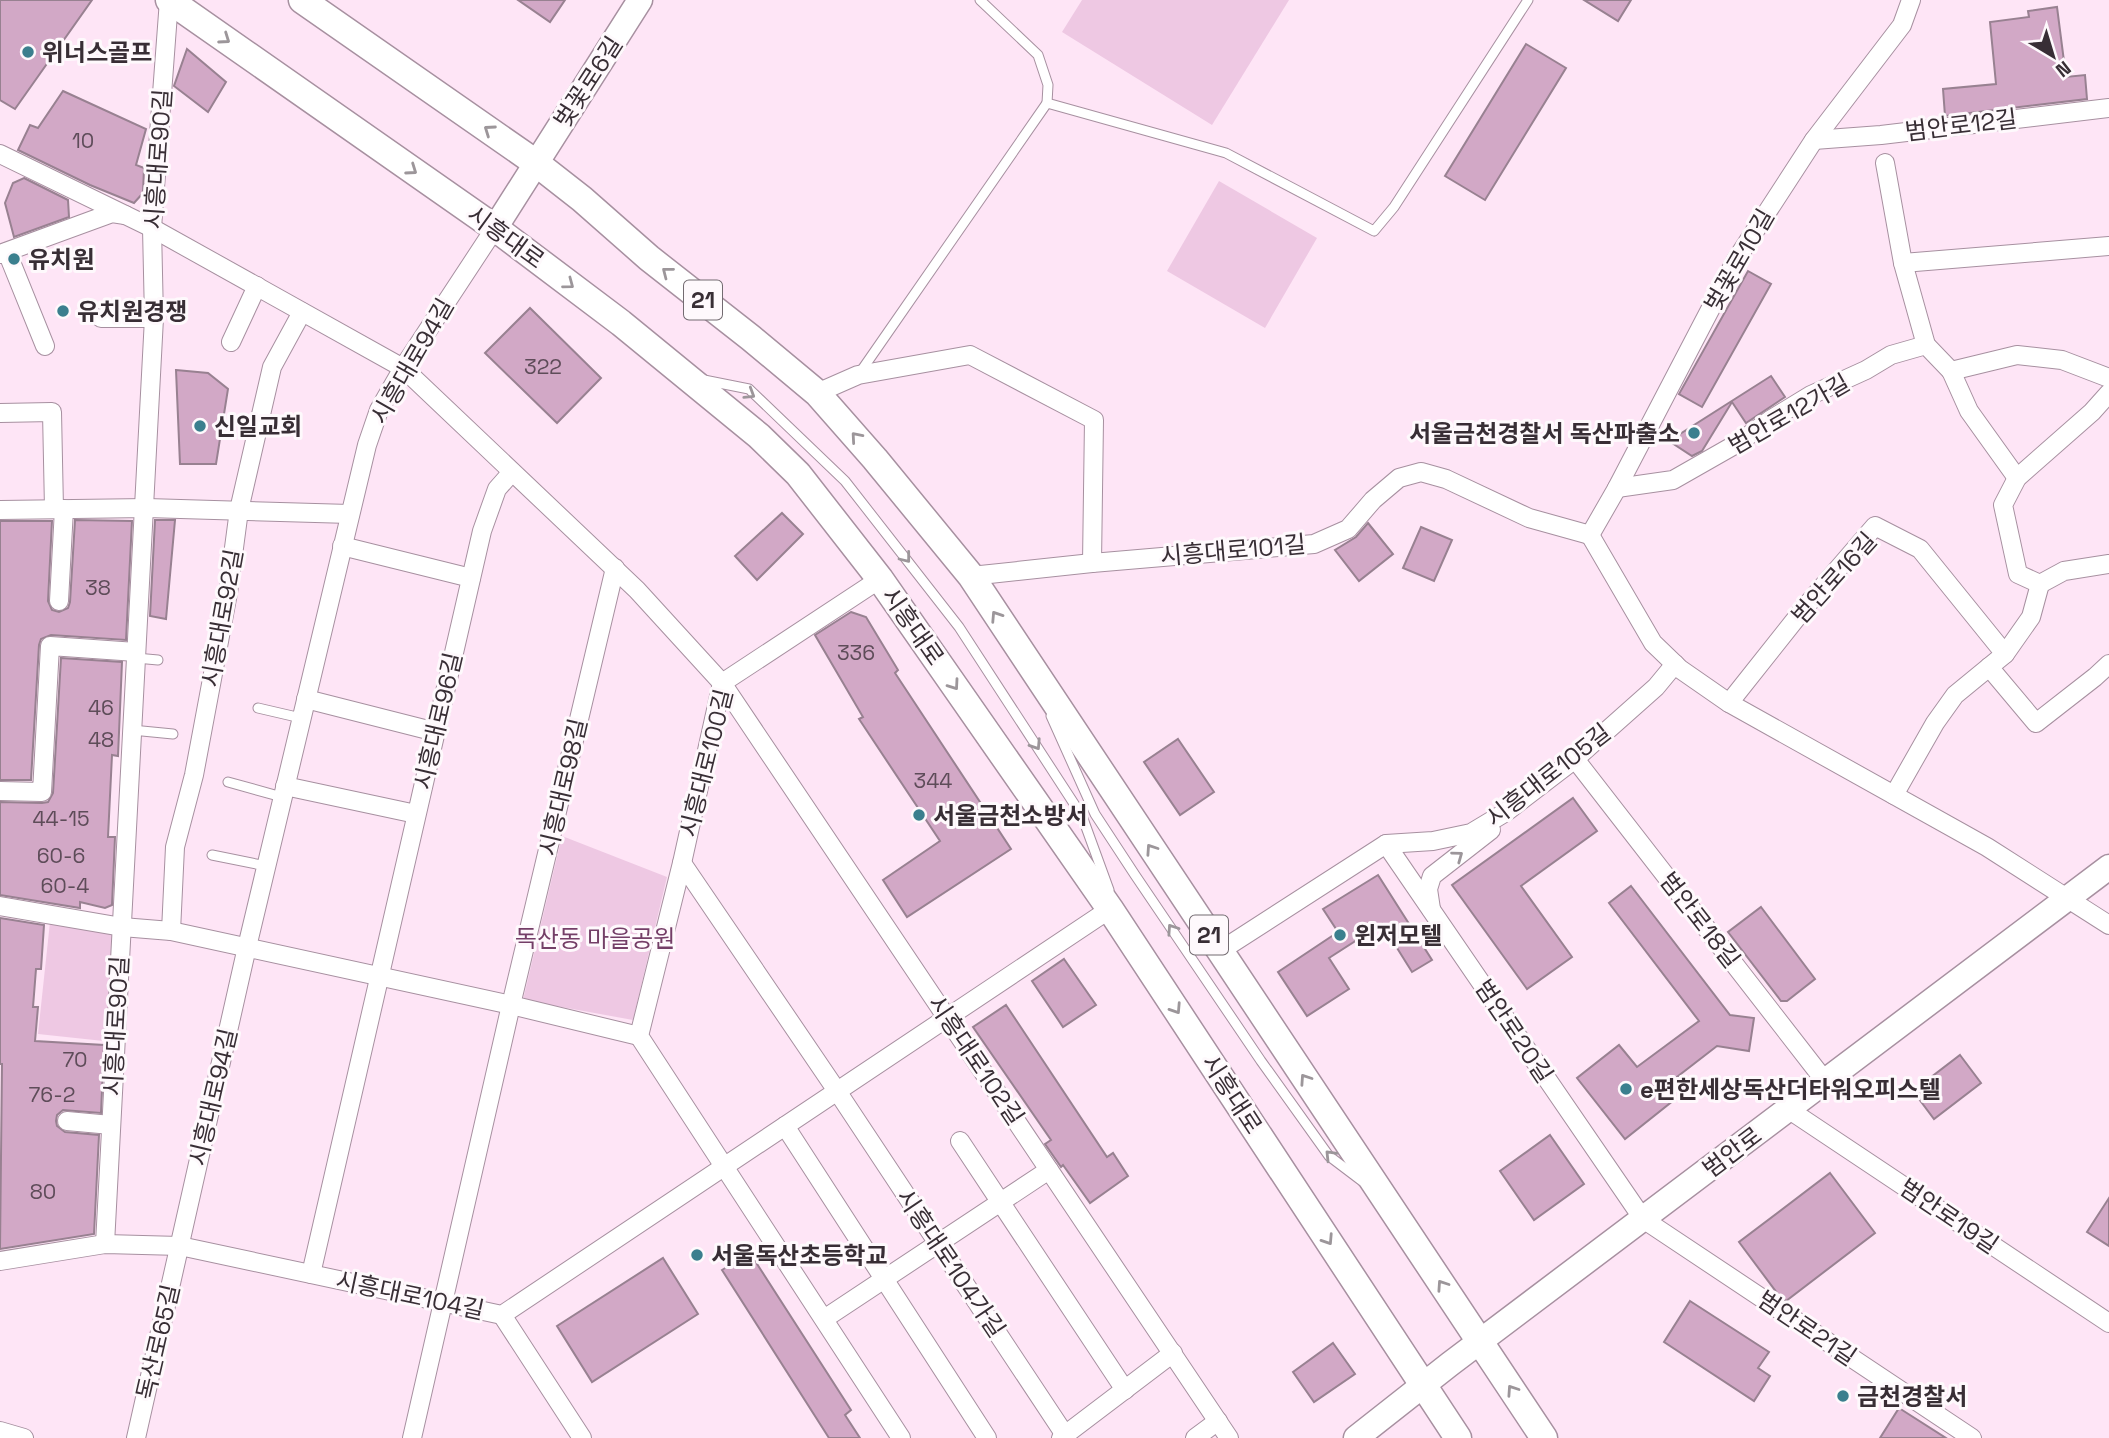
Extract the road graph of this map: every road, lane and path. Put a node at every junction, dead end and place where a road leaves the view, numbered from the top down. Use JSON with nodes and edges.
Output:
{"nodes":[{"id":1,"x":169,"y":0,"type":"edge"},
{"id":2,"x":302,"y":0,"type":"edge"},
{"id":3,"x":640,"y":0,"type":"edge"},
{"id":4,"x":980,"y":0,"type":"edge"},
{"id":5,"x":1528,"y":0,"type":"edge"},
{"id":6,"x":1911,"y":0,"type":"edge"},
{"id":7,"x":1047,"y":103,"type":"junction"},
{"id":8,"x":2109,"y":108,"type":"edge"},
{"id":9,"x":1814,"y":139,"type":"junction"},
{"id":10,"x":0,"y":154,"type":"edge"},
{"id":11,"x":536,"y":163,"type":"junction"},
{"id":12,"x":1885,"y":163,"type":"dead end"},
{"id":13,"x":129,"y":216,"type":"junction"},
{"id":14,"x":152,"y":228,"type":"junction"},
{"id":15,"x":495,"y":228,"type":"junction"},
{"id":16,"x":2109,"y":246,"type":"edge"},
{"id":17,"x":3,"y":253,"type":"edge"},
{"id":18,"x":1903,"y":263,"type":"junction"},
{"id":19,"x":257,"y":286,"type":"junction"},
{"id":20,"x":302,"y":312,"type":"junction"},
{"id":21,"x":101,"y":318,"type":"dead end"},
{"id":22,"x":154,"y":318,"type":"junction"},
{"id":23,"x":231,"y":342,"type":"dead end"},
{"id":24,"x":45,"y":345,"type":"dead end"},
{"id":25,"x":1926,"y":345,"type":"junction"},
{"id":26,"x":402,"y":368,"type":"junction"},
{"id":27,"x":1951,"y":371,"type":"junction"},
{"id":28,"x":858,"y":375,"type":"junction"},
{"id":29,"x":685,"y":377,"type":"junction"},
{"id":30,"x":2109,"y":377,"type":"edge"},
{"id":31,"x":817,"y":393,"type":"junction"},
{"id":32,"x":2109,"y":394,"type":"edge"},
{"id":33,"x":0,"y":413,"type":"edge"},
{"id":34,"x":512,"y":472,"type":"junction"},
{"id":35,"x":2017,"y":478,"type":"junction"},
{"id":36,"x":1617,"y":488,"type":"junction"},
{"id":37,"x":144,"y":508,"type":"junction"},
{"id":38,"x":59,"y":509,"type":"junction"},
{"id":39,"x":0,"y":510,"type":"edge"},
{"id":40,"x":239,"y":510,"type":"junction"},
{"id":41,"x":350,"y":514,"type":"junction"},
{"id":42,"x":1590,"y":535,"type":"junction"},
{"id":43,"x":342,"y":546,"type":"junction"},
{"id":44,"x":1092,"y":563,"type":"junction"},
{"id":45,"x":2109,"y":564,"type":"edge"},
{"id":46,"x":615,"y":568,"type":"junction"},
{"id":47,"x":971,"y":576,"type":"junction"},
{"id":48,"x":471,"y":578,"type":"junction"},
{"id":49,"x":880,"y":579,"type":"junction"},
{"id":50,"x":2040,"y":584,"type":"junction"},
{"id":51,"x":59,"y":601,"type":"dead end"},
{"id":52,"x":2005,"y":654,"type":"junction"},
{"id":53,"x":136,"y":655,"type":"junction"},
{"id":54,"x":158,"y":660,"type":"dead end"},
{"id":55,"x":1675,"y":664,"type":"junction"},
{"id":56,"x":2109,"y":664,"type":"edge"},
{"id":57,"x":1989,"y":667,"type":"junction"},
{"id":58,"x":1034,"y":673,"type":"junction"},
{"id":59,"x":722,"y":683,"type":"junction"},
{"id":60,"x":306,"y":699,"type":"junction"},
{"id":61,"x":1729,"y":704,"type":"junction"},
{"id":62,"x":258,"y":708,"type":"dead end"},
{"id":63,"x":301,"y":718,"type":"junction"},
{"id":64,"x":132,"y":730,"type":"junction"},
{"id":65,"x":436,"y":732,"type":"junction"},
{"id":66,"x":173,"y":734,"type":"dead end"},
{"id":67,"x":1575,"y":759,"type":"junction"},
{"id":68,"x":228,"y":782,"type":"dead end"},
{"id":69,"x":0,"y":791,"type":"edge"},
{"id":70,"x":284,"y":791,"type":"junction"},
{"id":71,"x":1894,"y":794,"type":"junction"},
{"id":72,"x":1506,"y":812,"type":"junction"},
{"id":73,"x":416,"y":814,"type":"junction"},
{"id":74,"x":1386,"y":844,"type":"junction"},
{"id":75,"x":212,"y":855,"type":"dead end"},
{"id":76,"x":682,"y":863,"type":"junction"},
{"id":77,"x":266,"y":866,"type":"junction"},
{"id":78,"x":2109,"y":867,"type":"edge"},
{"id":79,"x":2067,"y":898,"type":"junction"},
{"id":80,"x":0,"y":906,"type":"edge"},
{"id":81,"x":1110,"y":909,"type":"junction"},
{"id":82,"x":1431,"y":909,"type":"junction"},
{"id":83,"x":2109,"y":925,"type":"edge"},
{"id":84,"x":122,"y":927,"type":"junction"},
{"id":85,"x":171,"y":931,"type":"junction"},
{"id":86,"x":1125,"y":932,"type":"junction"},
{"id":87,"x":247,"y":947,"type":"junction"},
{"id":88,"x":1220,"y":951,"type":"junction"},
{"id":89,"x":379,"y":976,"type":"junction"},
{"id":90,"x":511,"y":1005,"type":"junction"},
{"id":91,"x":947,"y":1018,"type":"junction"},
{"id":92,"x":639,"y":1036,"type":"junction"},
{"id":93,"x":1825,"y":1082,"type":"junction"},
{"id":94,"x":837,"y":1091,"type":"junction"},
{"id":95,"x":1788,"y":1109,"type":"junction"},
{"id":96,"x":67,"y":1121,"type":"dead end"},
{"id":97,"x":111,"y":1125,"type":"junction"},
{"id":98,"x":785,"y":1126,"type":"junction"},
{"id":99,"x":960,"y":1141,"type":"dead end"},
{"id":100,"x":724,"y":1167,"type":"junction"},
{"id":101,"x":1049,"y":1170,"type":"junction"},
{"id":102,"x":1383,"y":1197,"type":"junction"},
{"id":103,"x":1001,"y":1202,"type":"junction"},
{"id":104,"x":1643,"y":1219,"type":"junction"},
{"id":105,"x":105,"y":1244,"type":"junction"},
{"id":106,"x":938,"y":1244,"type":"junction"},
{"id":107,"x":180,"y":1246,"type":"junction"},
{"id":108,"x":0,"y":1261,"type":"edge"},
{"id":109,"x":312,"y":1274,"type":"junction"},
{"id":110,"x":884,"y":1279,"type":"junction"},
{"id":111,"x":442,"y":1302,"type":"junction"},
{"id":112,"x":502,"y":1315,"type":"junction"},
{"id":113,"x":824,"y":1319,"type":"junction"},
{"id":114,"x":2109,"y":1323,"type":"edge"},
{"id":115,"x":1480,"y":1341,"type":"junction"},
{"id":116,"x":1172,"y":1353,"type":"junction"},
{"id":117,"x":1423,"y":1385,"type":"junction"},
{"id":118,"x":1125,"y":1390,"type":"junction"},
{"id":119,"x":1218,"y":1421,"type":"junction"},
{"id":120,"x":0,"y":1431,"type":"edge"},
{"id":121,"x":1063,"y":1436,"type":"edge"},
{"id":122,"x":24,"y":1438,"type":"edge"},
{"id":123,"x":136,"y":1438,"type":"edge"},
{"id":124,"x":412,"y":1438,"type":"edge"},
{"id":125,"x":582,"y":1438,"type":"edge"},
{"id":126,"x":901,"y":1438,"type":"edge"},
{"id":127,"x":988,"y":1438,"type":"edge"},
{"id":128,"x":1195,"y":1438,"type":"edge"},
{"id":129,"x":1229,"y":1438,"type":"edge"},
{"id":130,"x":1356,"y":1438,"type":"edge"},
{"id":131,"x":1458,"y":1438,"type":"edge"},
{"id":132,"x":1544,"y":1438,"type":"edge"},
{"id":133,"x":1972,"y":1438,"type":"edge"}],
"edges":[{"from":1,"to":14,"type":"street","name":"시흥대로90길"},
{"from":1,"to":15,"type":"main road","name":"시흥대로","one_way":true},
{"from":11,"to":2,"type":"main road","number":"21","one_way":true},
{"from":3,"to":11,"type":"main road","name":"벚꽃로6길"},
{"from":4,"to":7,"type":"lane"},
{"from":5,"to":7,"type":"lane"},
{"from":6,"to":9,"type":"street","name":"벚꽃로10길"},
{"from":7,"to":28,"type":"lane"},
{"from":8,"to":9,"type":"street","name":"범안로12길"},
{"from":9,"to":36,"type":"street","name":"벚꽃로10길"},
{"from":10,"to":13,"type":"street"},
{"from":11,"to":15,"type":"main road","name":"벚꽃로6길"},
{"from":31,"to":11,"type":"main road","number":"21","one_way":true},
{"from":12,"to":18,"type":"street","name":"범안로12길"},
{"from":13,"to":14,"type":"street"},
{"from":13,"to":17,"type":"street"},
{"from":14,"to":19,"type":"street"},
{"from":14,"to":22,"type":"street","name":"시흥대로90길"},
{"from":15,"to":26,"type":"street","name":"시흥대로94길"},
{"from":15,"to":29,"type":"main road","name":"시흥대로","one_way":true},
{"from":16,"to":18,"type":"street"},
{"from":17,"to":24,"type":"street"},
{"from":18,"to":25,"type":"street","name":"범안로12길"},
{"from":19,"to":20,"type":"street"},
{"from":19,"to":23,"type":"street"},
{"from":20,"to":26,"type":"street"},
{"from":20,"to":40,"type":"street","name":"시흥대로92길"},
{"from":21,"to":22,"type":"street"},
{"from":22,"to":37,"type":"street","name":"시흥대로90길"},
{"from":25,"to":27,"type":"street"},
{"from":25,"to":36,"type":"street","name":"범안로12가길"},
{"from":26,"to":34,"type":"street"},
{"from":26,"to":41,"type":"street","name":"시흥대로94길"},
{"from":27,"to":30,"type":"street"},
{"from":27,"to":35,"type":"street"},
{"from":28,"to":31,"type":"street"},
{"from":28,"to":44,"type":"street"},
{"from":29,"to":49,"type":"main road","name":"시흥대로"},
{"from":29,"to":86,"type":"lane","one_way":true},
{"from":47,"to":31,"type":"main road","number":"21","one_way":true},
{"from":32,"to":35,"type":"street"},
{"from":33,"to":38,"type":"street"},
{"from":34,"to":46,"type":"street"},
{"from":34,"to":48,"type":"street","name":"시흥대로96길"},
{"from":35,"to":50,"type":"street"},
{"from":36,"to":42,"type":"street","name":"벚꽃로10길"},
{"from":37,"to":38,"type":"street"},
{"from":37,"to":40,"type":"street"},
{"from":37,"to":53,"type":"street","name":"시흥대로90길"},
{"from":38,"to":39,"type":"street"},
{"from":38,"to":51,"type":"street"},
{"from":40,"to":41,"type":"street"},
{"from":40,"to":85,"type":"street","name":"시흥대로92길"},
{"from":41,"to":43,"type":"street","name":"시흥대로94길"},
{"from":42,"to":44,"type":"street","name":"시흥대로101길"},
{"from":42,"to":55,"type":"street"},
{"from":43,"to":48,"type":"street"},
{"from":43,"to":60,"type":"street","name":"시흥대로94길"},
{"from":44,"to":47,"type":"street","name":"시흥대로101길"},
{"from":45,"to":50,"type":"street"},
{"from":46,"to":59,"type":"street"},
{"from":46,"to":90,"type":"street","name":"시흥대로98길"},
{"from":58,"to":47,"type":"main road","number":"21","one_way":true},
{"from":48,"to":65,"type":"street","name":"시흥대로96길"},
{"from":49,"to":59,"type":"street","name":"시흥대로100길"},
{"from":49,"to":81,"type":"main road","name":"시흥대로","one_way":true},
{"from":50,"to":52,"type":"street"},
{"from":52,"to":57,"type":"street"},
{"from":52,"to":61,"type":"street","name":"범안로16길"},
{"from":53,"to":54,"type":"lane"},
{"from":53,"to":64,"type":"street","name":"시흥대로90길"},
{"from":53,"to":69,"type":"street"},
{"from":55,"to":61,"type":"street"},
{"from":55,"to":67,"type":"street","name":"시흥대로105길"},
{"from":56,"to":57,"type":"street"},
{"from":57,"to":71,"type":"street"},
{"from":88,"to":58,"type":"main road","number":"21","one_way":true},
{"from":102,"to":58,"type":"lane","one_way":true},
{"from":59,"to":76,"type":"street","name":"시흥대로100길"},
{"from":59,"to":91,"type":"street","name":"시흥대로102길"},
{"from":60,"to":63,"type":"street","name":"시흥대로94길"},
{"from":60,"to":65,"type":"street"},
{"from":61,"to":71,"type":"street"},
{"from":62,"to":63,"type":"lane"},
{"from":63,"to":70,"type":"street","name":"시흥대로94길"},
{"from":64,"to":66,"type":"lane"},
{"from":64,"to":84,"type":"street","name":"시흥대로90길"},
{"from":65,"to":73,"type":"street","name":"시흥대로96길"},
{"from":67,"to":72,"type":"street","name":"시흥대로105길"},
{"from":67,"to":93,"type":"street","name":"범안로18길"},
{"from":68,"to":70,"type":"lane"},
{"from":70,"to":73,"type":"street"},
{"from":70,"to":77,"type":"street","name":"시흥대로94길"},
{"from":71,"to":79,"type":"street"},
{"from":72,"to":74,"type":"street","name":"시흥대로105길"},
{"from":82,"to":72,"type":"street","one_way":true},
{"from":73,"to":89,"type":"street","name":"시흥대로96길"},
{"from":74,"to":82,"type":"street","name":"범안로20길"},
{"from":74,"to":88,"type":"street","name":"시흥대로105길"},
{"from":75,"to":77,"type":"lane"},
{"from":76,"to":92,"type":"street","name":"시흥대로100길"},
{"from":76,"to":94,"type":"street","name":"시흥대로100길"},
{"from":77,"to":87,"type":"street","name":"시흥대로94길"},
{"from":78,"to":79,"type":"main road","name":"범안로"},
{"from":79,"to":83,"type":"street"},
{"from":79,"to":93,"type":"main road","name":"범안로"},
{"from":80,"to":84,"type":"street","name":"시흥대로90길"},
{"from":81,"to":86,"type":"main road","name":"시흥대로"},
{"from":81,"to":91,"type":"street","name":"시흥대로104길"},
{"from":82,"to":104,"type":"street","name":"범안로20길"},
{"from":84,"to":85,"type":"street","name":"시흥대로90길"},
{"from":84,"to":97,"type":"street","name":"시흥대로90길"},
{"from":85,"to":87,"type":"street","name":"시흥대로90길"},
{"from":86,"to":117,"type":"main road","name":"시흥대로","one_way":true},
{"from":87,"to":89,"type":"street"},
{"from":87,"to":107,"type":"street","name":"시흥대로94길"},
{"from":102,"to":88,"type":"main road","number":"21","one_way":true},
{"from":89,"to":90,"type":"street"},
{"from":89,"to":109,"type":"street","name":"시흥대로96길"},
{"from":90,"to":92,"type":"street"},
{"from":90,"to":111,"type":"street","name":"시흥대로98길"},
{"from":91,"to":94,"type":"street","name":"시흥대로104길"},
{"from":91,"to":101,"type":"street","name":"시흥대로102길"},
{"from":92,"to":100,"type":"street"},
{"from":93,"to":95,"type":"main road","name":"범안로"},
{"from":94,"to":98,"type":"street","name":"시흥대로104길"},
{"from":94,"to":106,"type":"street","name":"시흥대로104가길"},
{"from":95,"to":104,"type":"main road","name":"범안로"},
{"from":95,"to":114,"type":"street","name":"범안로19길"},
{"from":96,"to":97,"type":"street","name":"시흥대로90길"},
{"from":97,"to":105,"type":"street","name":"시흥대로90길"},
{"from":98,"to":100,"type":"street","name":"시흥대로104길"},
{"from":98,"to":110,"type":"street"},
{"from":99,"to":103,"type":"street"},
{"from":100,"to":112,"type":"street","name":"시흥대로104길"},
{"from":100,"to":113,"type":"street"},
{"from":101,"to":103,"type":"street"},
{"from":101,"to":116,"type":"street","name":"시흥대로102길"},
{"from":115,"to":102,"type":"main road","number":"21","one_way":true},
{"from":103,"to":106,"type":"street"},
{"from":103,"to":118,"type":"street"},
{"from":104,"to":115,"type":"main road","name":"범안로"},
{"from":104,"to":133,"type":"street","name":"범안로21길"},
{"from":105,"to":107,"type":"street","name":"시흥대로104길"},
{"from":105,"to":108,"type":"street","name":"시흥대로104길"},
{"from":106,"to":110,"type":"street"},
{"from":106,"to":121,"type":"street","name":"시흥대로104가길"},
{"from":107,"to":109,"type":"street","name":"시흥대로104길"},
{"from":107,"to":123,"type":"street","name":"독산로65길"},
{"from":109,"to":111,"type":"street","name":"시흥대로104길"},
{"from":110,"to":113,"type":"street"},
{"from":110,"to":127,"type":"street"},
{"from":111,"to":112,"type":"street","name":"시흥대로104길"},
{"from":111,"to":124,"type":"street","name":"시흥대로98길"},
{"from":112,"to":125,"type":"street"},
{"from":113,"to":126,"type":"street"},
{"from":115,"to":117,"type":"main road","name":"범안로"},
{"from":132,"to":115,"type":"main road","number":"21","one_way":true},
{"from":116,"to":118,"type":"street"},
{"from":116,"to":119,"type":"street","name":"시흥대로102길"},
{"from":117,"to":130,"type":"main road","name":"범안로"},
{"from":117,"to":131,"type":"main road","name":"시흥대로"},
{"from":118,"to":121,"type":"street"},
{"from":119,"to":128,"type":"street"},
{"from":119,"to":129,"type":"street","name":"시흥대로102길"},
{"from":120,"to":122,"type":"street"}]}
